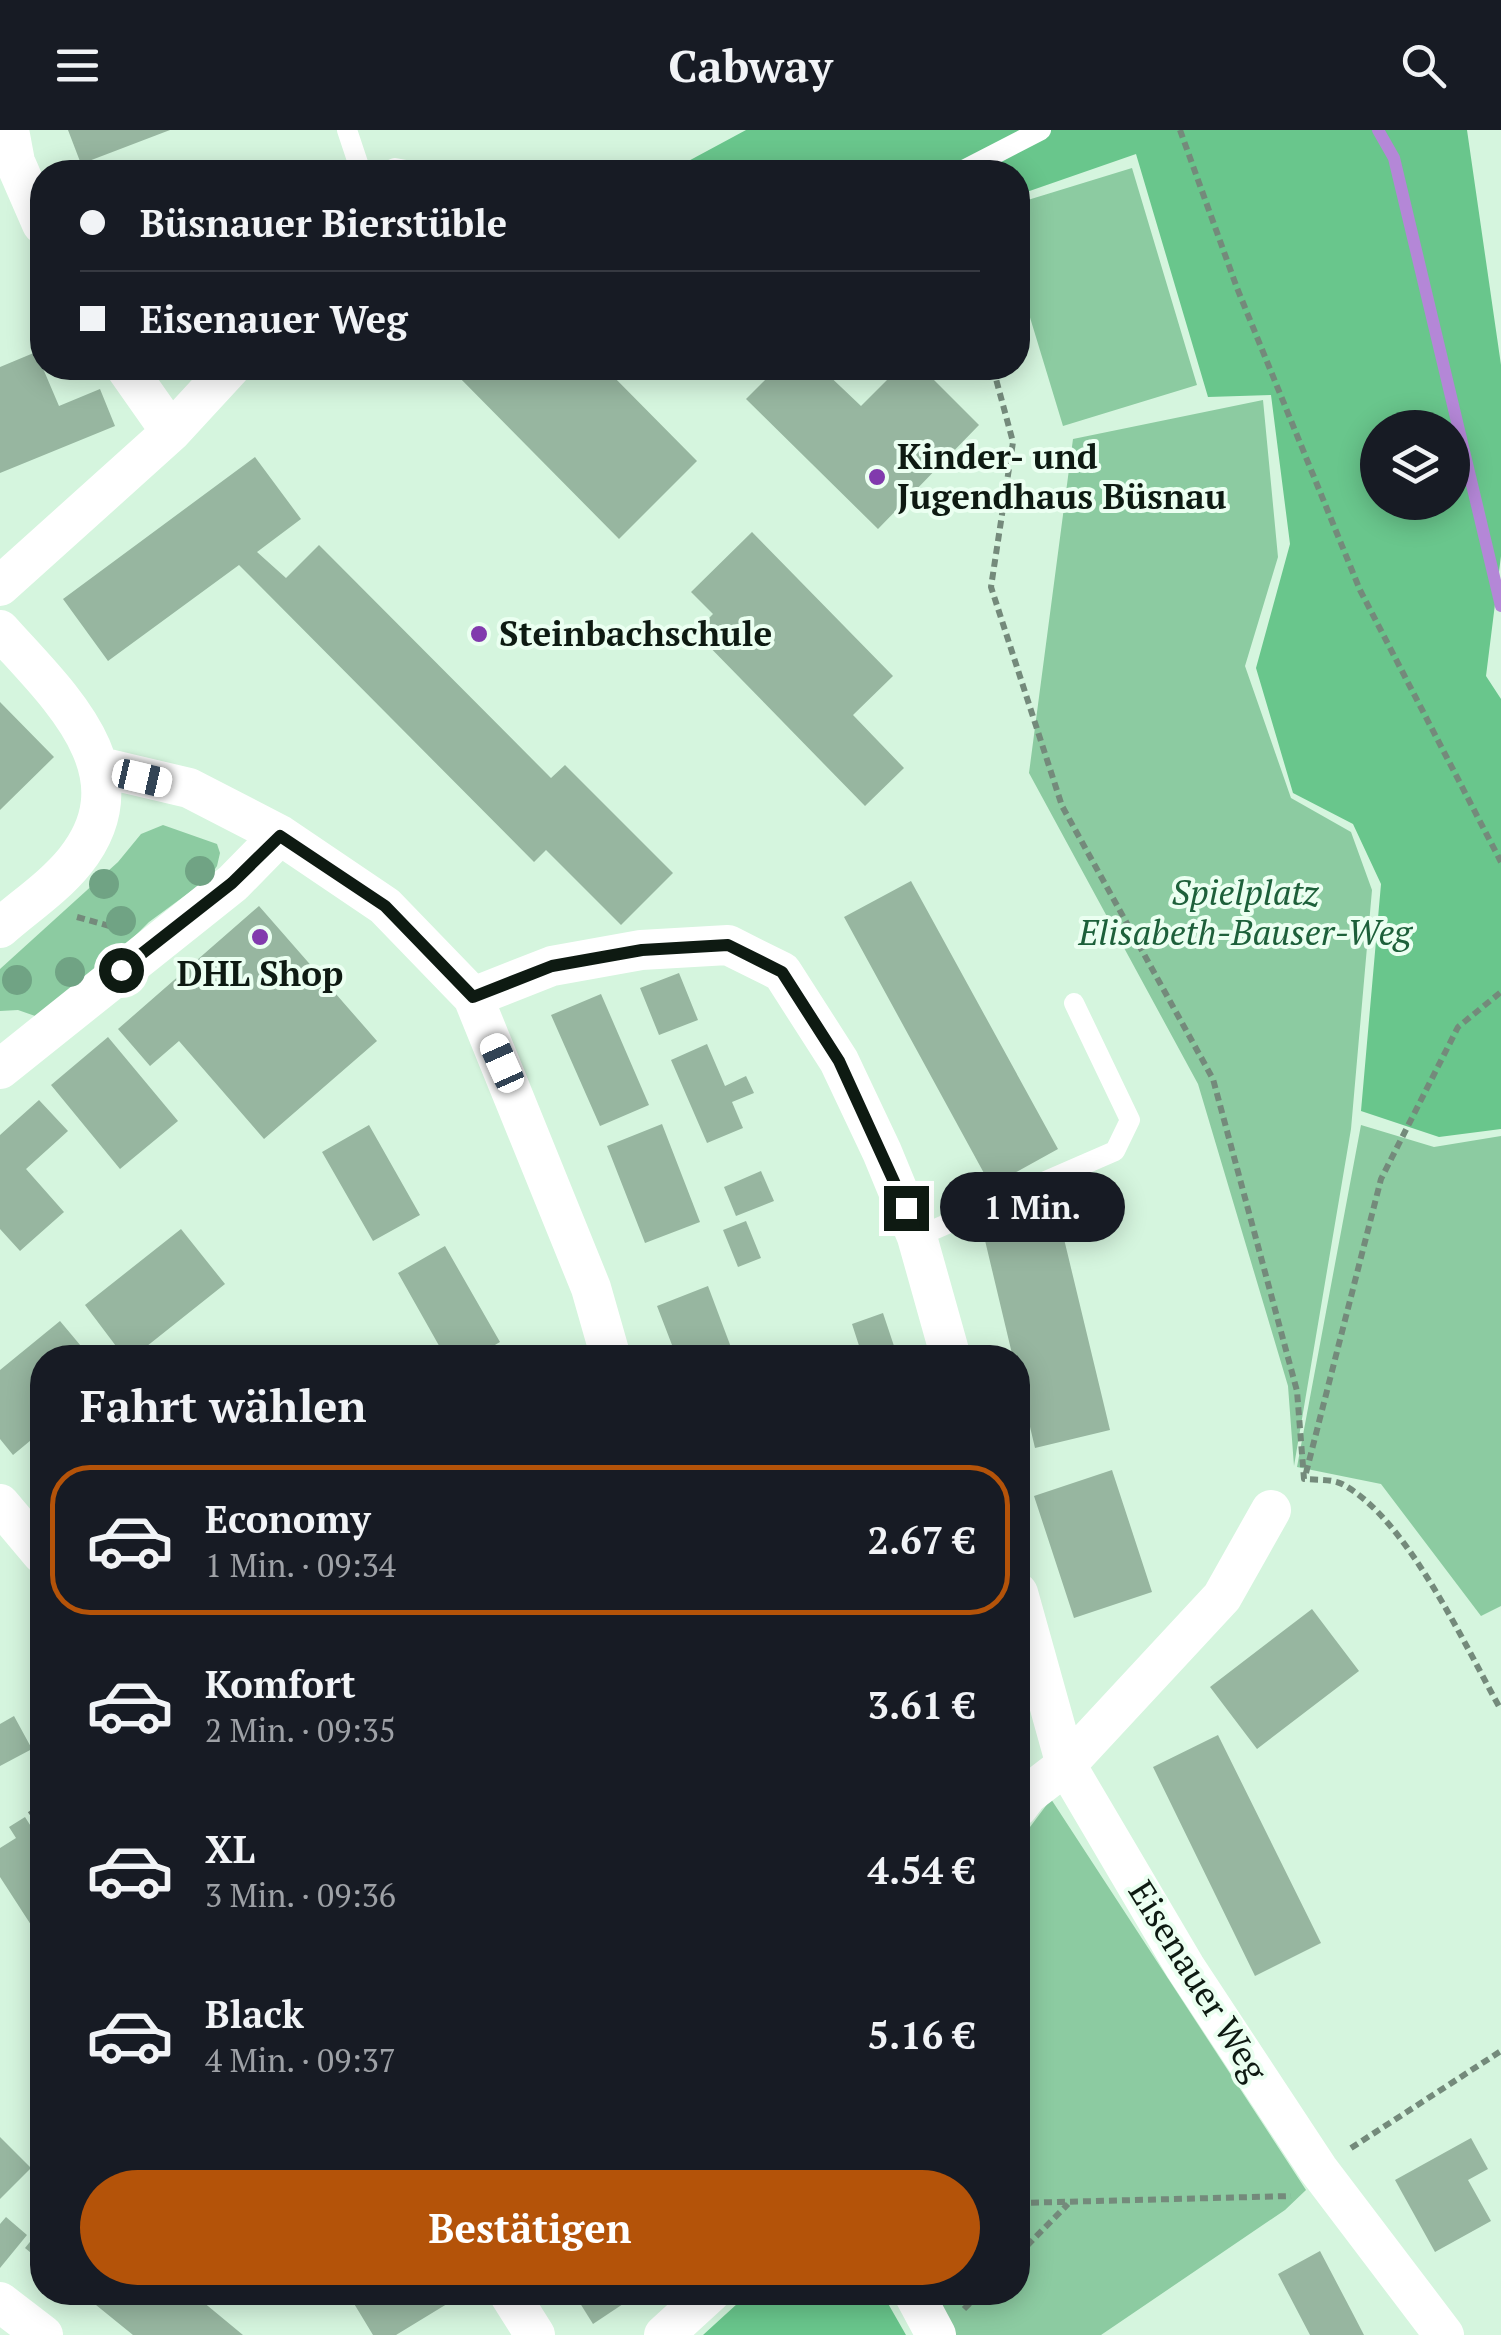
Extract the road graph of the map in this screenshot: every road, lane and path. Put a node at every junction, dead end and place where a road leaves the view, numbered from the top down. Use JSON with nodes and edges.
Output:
{"nodes":[{"id":1,"x":9,"y":130,"type":"edge"},
{"id":2,"x":347,"y":130,"type":"edge"},
{"id":3,"x":1041,"y":130,"type":"edge"},
{"id":4,"x":1180,"y":130,"type":"edge"},
{"id":5,"x":356,"y":160,"type":"edge"},
{"id":6,"x":983,"y":160,"type":"edge"},
{"id":7,"x":30,"y":196,"type":"edge"},
{"id":8,"x":134,"y":380,"type":"edge"},
{"id":9,"x":219,"y":380,"type":"edge"},
{"id":10,"x":996,"y":380,"type":"edge"},
{"id":11,"x":171,"y":432,"type":"junction"},
{"id":12,"x":0,"y":586,"type":"edge"},
{"id":13,"x":0,"y":630,"type":"edge"},
{"id":14,"x":100,"y":767,"type":"junction"},
{"id":15,"x":280,"y":836,"type":"junction"},
{"id":16,"x":1501,"y":862,"type":"edge"},
{"id":17,"x":32,"y":903,"type":"junction"},
{"id":18,"x":174,"y":927,"type":"junction"},
{"id":19,"x":0,"y":928,"type":"edge"},
{"id":20,"x":1501,"y":992,"type":"edge"},
{"id":21,"x":473,"y":997,"type":"junction"},
{"id":22,"x":1074,"y":1003,"type":"dead end"},
{"id":23,"x":0,"y":1069,"type":"edge"},
{"id":24,"x":917,"y":1237,"type":"junction"},
{"id":25,"x":607,"y":1345,"type":"edge"},
{"id":26,"x":947,"y":1345,"type":"edge"},
{"id":27,"x":1304,"y":1478,"type":"junction"},
{"id":28,"x":0,"y":1504,"type":"edge"},
{"id":29,"x":1272,"y":1510,"type":"joint"},
{"id":30,"x":30,"y":1540,"type":"edge"},
{"id":31,"x":1030,"y":1635,"type":"edge"},
{"id":32,"x":1501,"y":1710,"type":"edge"},
{"id":33,"x":1066,"y":1765,"type":"junction"},
{"id":34,"x":1030,"y":1792,"type":"edge"},
{"id":35,"x":1501,"y":2051,"type":"edge"},
{"id":36,"x":1328,"y":2182,"type":"junction"},
{"id":37,"x":1030,"y":2204,"type":"edge"},
{"id":38,"x":1068,"y":2204,"type":"junction"},
{"id":39,"x":1030,"y":2243,"type":"edge"},
{"id":40,"x":0,"y":2302,"type":"edge"},
{"id":41,"x":516,"y":2305,"type":"edge"},
{"id":42,"x":697,"y":2305,"type":"edge"},
{"id":43,"x":920,"y":2305,"type":"edge"},
{"id":44,"x":43,"y":2335,"type":"edge"},
{"id":45,"x":535,"y":2335,"type":"edge"},
{"id":46,"x":664,"y":2335,"type":"edge"},
{"id":47,"x":936,"y":2335,"type":"edge"},
{"id":48,"x":1444,"y":2335,"type":"edge"}],
"edges":[{"from":1,"to":7,"type":"street"},
{"from":2,"to":5,"type":"lane"},
{"from":3,"to":6,"type":"lane"},
{"from":4,"to":16,"type":"path"},
{"from":8,"to":11,"type":"street"},
{"from":9,"to":11,"type":"street"},
{"from":10,"to":27,"type":"path"},
{"from":11,"to":12,"type":"street"},
{"from":13,"to":14,"type":"street"},
{"from":14,"to":15,"type":"street"},
{"from":14,"to":17,"type":"street"},
{"from":15,"to":18,"type":"street"},
{"from":15,"to":21,"type":"street"},
{"from":17,"to":18,"type":"path"},
{"from":17,"to":19,"type":"street"},
{"from":18,"to":23,"type":"street"},
{"from":20,"to":27,"type":"path"},
{"from":21,"to":24,"type":"street"},
{"from":21,"to":25,"type":"street"},
{"from":22,"to":24,"type":"lane"},
{"from":24,"to":26,"type":"street"},
{"from":27,"to":29,"type":"path"},
{"from":27,"to":32,"type":"path"},
{"from":28,"to":30,"type":"street"},
{"from":29,"to":33,"type":"street"},
{"from":31,"to":33,"type":"street","name":"Eisenauer Weg"},
{"from":33,"to":34,"type":"street"},
{"from":33,"to":36,"type":"street","name":"Eisenauer Weg"},
{"from":35,"to":36,"type":"path"},
{"from":36,"to":38,"type":"path"},
{"from":36,"to":48,"type":"street","name":"Eisenauer Weg"},
{"from":37,"to":38,"type":"path"},
{"from":38,"to":39,"type":"path"},
{"from":40,"to":44,"type":"street"},
{"from":41,"to":45,"type":"street"},
{"from":42,"to":46,"type":"street"},
{"from":43,"to":47,"type":"street"}]}
